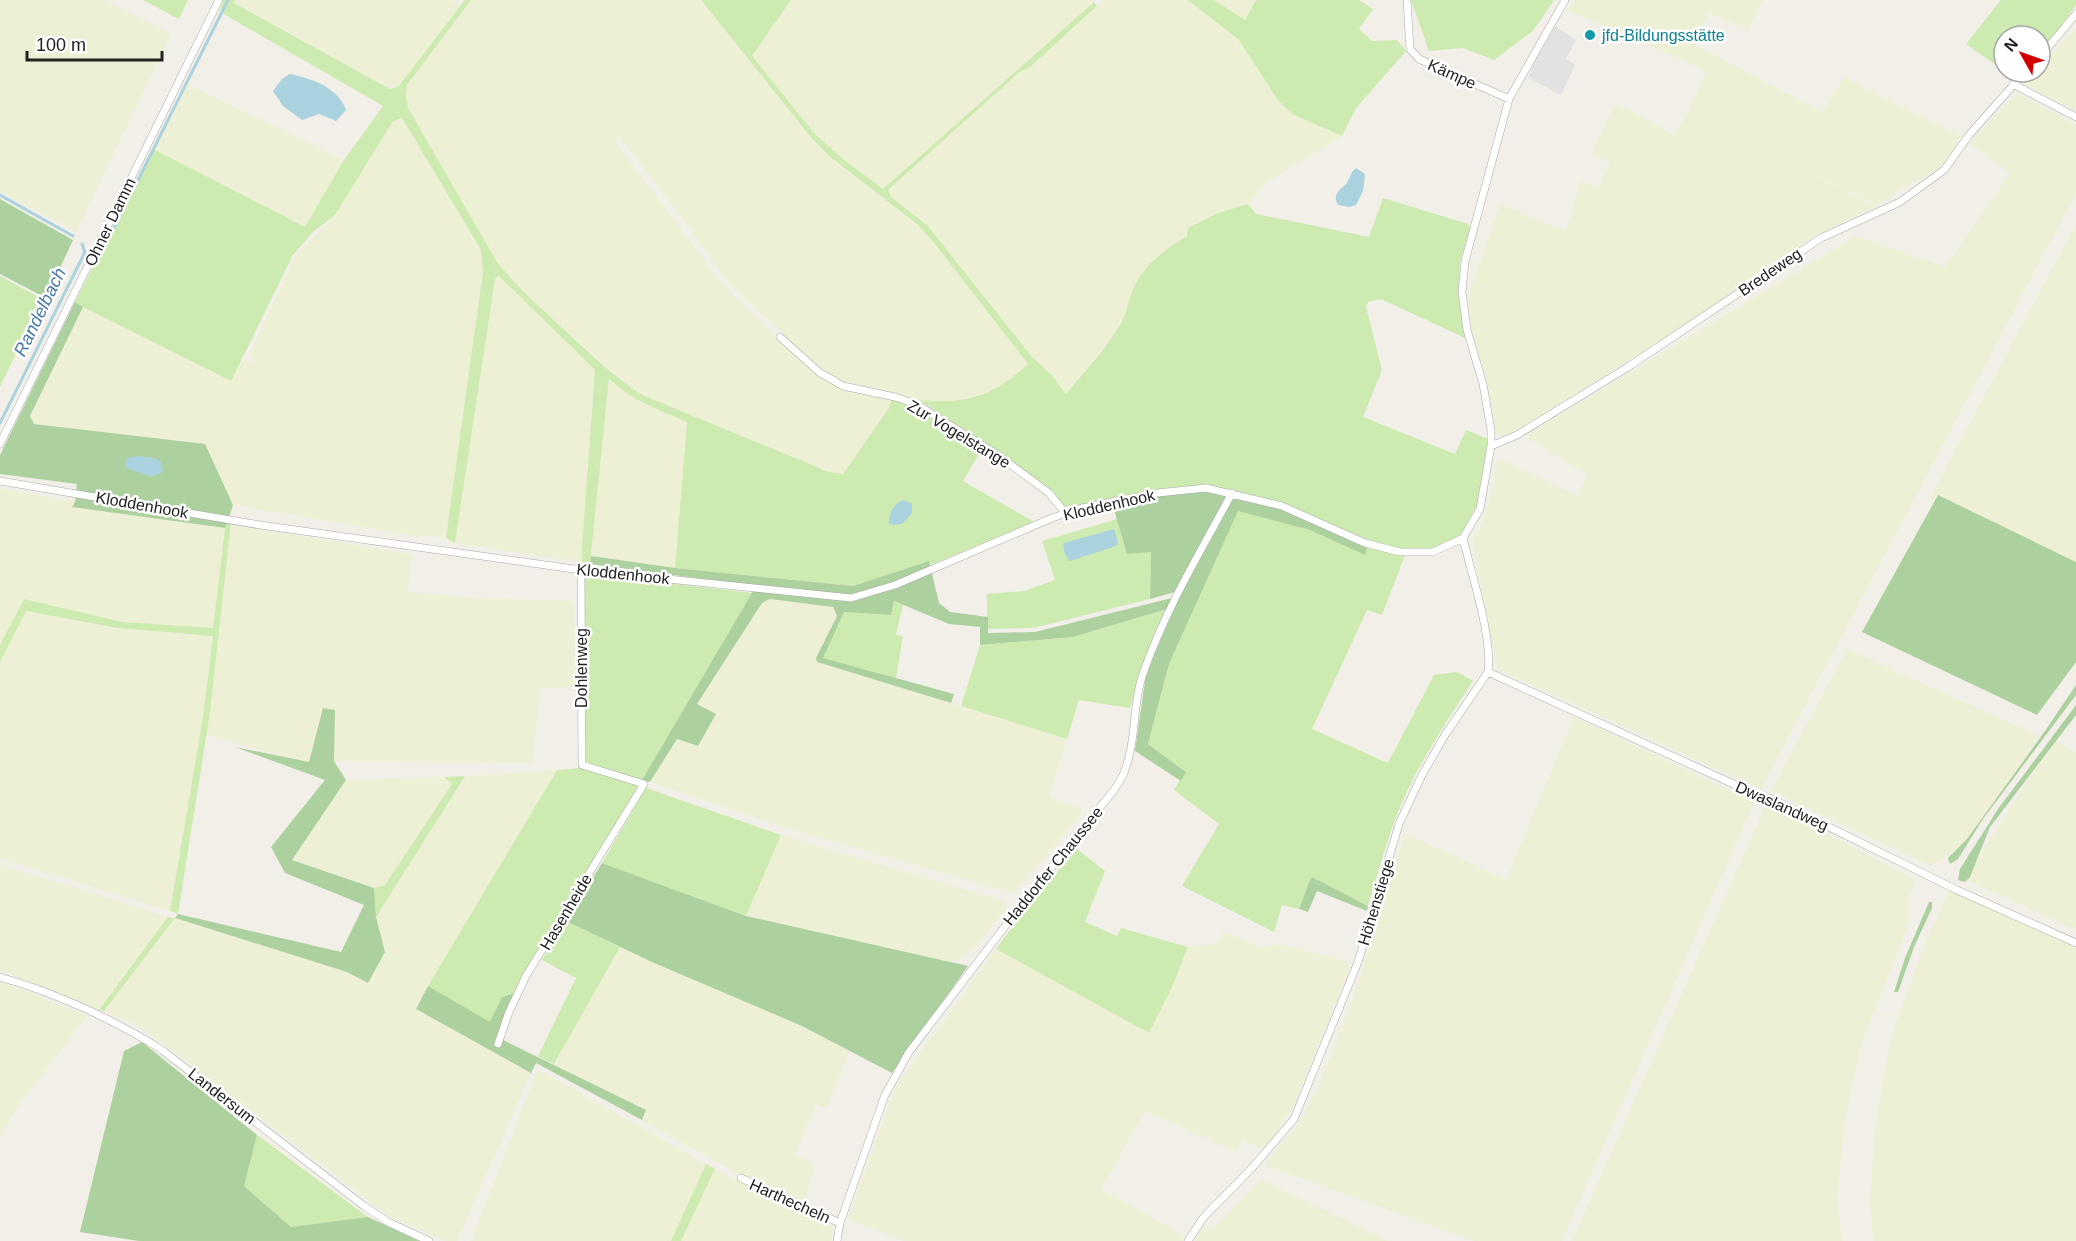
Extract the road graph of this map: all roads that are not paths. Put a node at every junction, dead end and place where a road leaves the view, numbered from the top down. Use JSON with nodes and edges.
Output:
{"nodes":[{"id":1,"x":219,"y":0,"type":"edge"},
{"id":2,"x":1407,"y":0,"type":"edge"},
{"id":3,"x":1565,"y":0,"type":"edge"},
{"id":4,"x":2076,"y":14,"type":"edge"},
{"id":5,"x":2052,"y":43,"type":"edge"},
{"id":6,"x":2013,"y":84,"type":"joint"},
{"id":7,"x":1509,"y":99,"type":"junction"},
{"id":8,"x":2076,"y":117,"type":"edge"},
{"id":9,"x":780,"y":337,"type":"dead end"},
{"id":10,"x":0,"y":444,"type":"edge"},
{"id":11,"x":1491,"y":446,"type":"junction"},
{"id":12,"x":0,"y":481,"type":"edge"},
{"id":13,"x":1232,"y":493,"type":"junction"},
{"id":14,"x":1066,"y":514,"type":"junction"},
{"id":15,"x":1463,"y":537,"type":"junction"},
{"id":16,"x":580,"y":570,"type":"junction"},
{"id":17,"x":1488,"y":672,"type":"junction"},
{"id":18,"x":644,"y":784,"type":"joint"},
{"id":19,"x":2076,"y":942,"type":"edge"},
{"id":20,"x":0,"y":977,"type":"edge"},
{"id":21,"x":498,"y":1044,"type":"dead end"},
{"id":22,"x":741,"y":1178,"type":"dead end"},
{"id":23,"x":840,"y":1223,"type":"junction"},
{"id":24,"x":429,"y":1241,"type":"edge"},
{"id":25,"x":837,"y":1241,"type":"edge"},
{"id":26,"x":1188,"y":1241,"type":"edge"}],
"edges":[{"from":1,"to":10,"type":"street","name":"Ohner Damm"},
{"from":2,"to":7,"type":"street","name":"Kämpe"},
{"from":3,"to":7,"type":"street"},
{"from":4,"to":5,"type":"street"},
{"from":6,"to":8,"type":"street"},
{"from":6,"to":11,"type":"street","name":"Bredeweg"},
{"from":7,"to":11,"type":"street"},
{"from":9,"to":14,"type":"street","name":"Zur Vogelstange"},
{"from":11,"to":15,"type":"street"},
{"from":12,"to":16,"type":"street","name":"Kloddenhook"},
{"from":13,"to":14,"type":"street","name":"Kloddenhook"},
{"from":13,"to":15,"type":"street","name":"Kloddenhook"},
{"from":13,"to":23,"type":"street","name":"Haddorfer Chaussee"},
{"from":14,"to":16,"type":"street","name":"Kloddenhook"},
{"from":15,"to":17,"type":"street"},
{"from":16,"to":18,"type":"street","name":"Dohlenweg"},
{"from":17,"to":19,"type":"street","name":"Dwaslandweg"},
{"from":17,"to":26,"type":"street","name":"Höhenstiege"},
{"from":18,"to":21,"type":"street","name":"Hasenheide"},
{"from":20,"to":24,"type":"street","name":"Landersum"},
{"from":22,"to":23,"type":"street","name":"Harthecheln"},
{"from":23,"to":25,"type":"street"}]}
